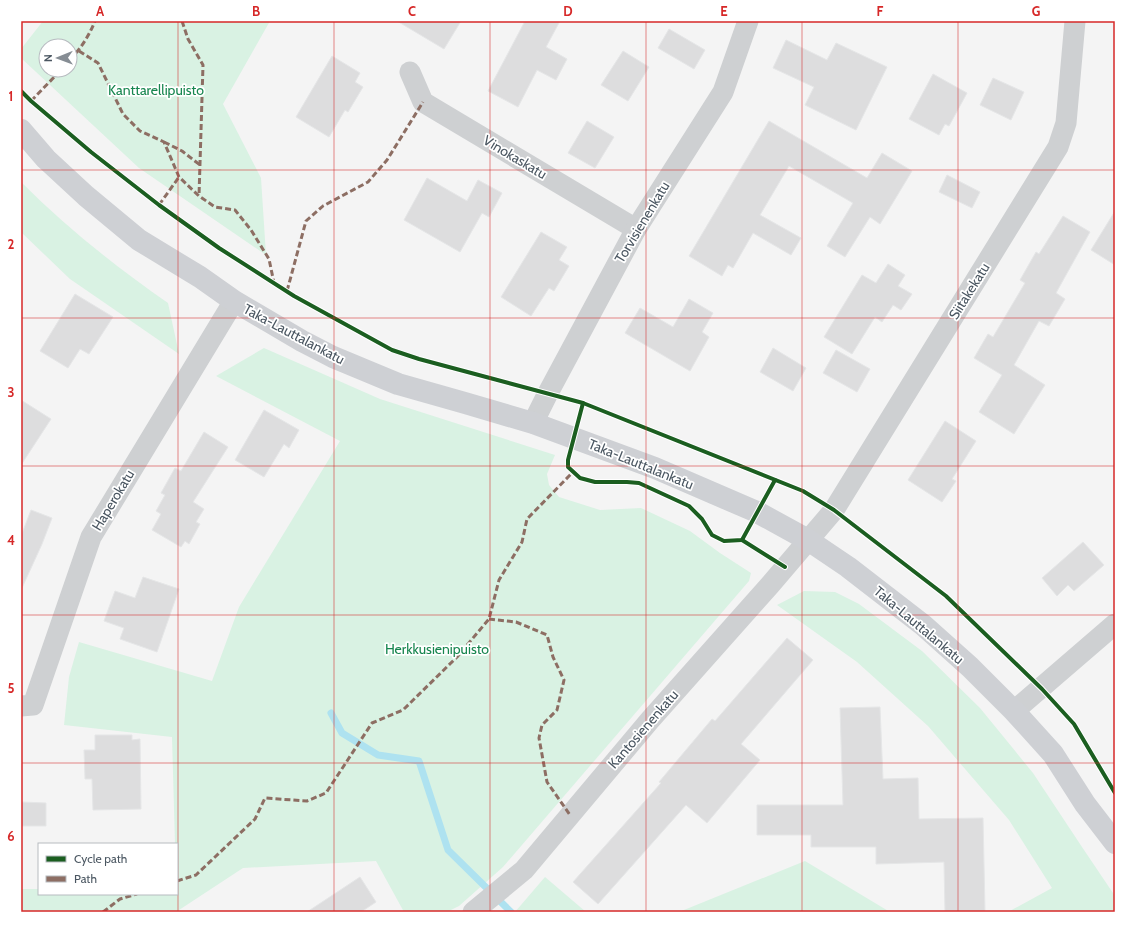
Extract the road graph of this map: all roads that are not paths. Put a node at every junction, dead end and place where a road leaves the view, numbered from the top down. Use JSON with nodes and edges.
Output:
{"nodes":[{"id":1,"x":748,"y":21,"type":"edge"},
{"id":2,"x":1075,"y":21,"type":"edge"},
{"id":3,"x":410,"y":72,"type":"dead end"},
{"id":4,"x":21,"y":130,"type":"edge"},
{"id":5,"x":636,"y":229,"type":"junction"},
{"id":6,"x":234,"y":302,"type":"junction"},
{"id":7,"x":533,"y":423,"type":"junction"},
{"id":8,"x":808,"y":540,"type":"junction"},
{"id":9,"x":1115,"y":624,"type":"edge"},
{"id":10,"x":21,"y":706,"type":"edge"},
{"id":11,"x":1014,"y":711,"type":"junction"},
{"id":12,"x":1115,"y":843,"type":"edge"},
{"id":13,"x":473,"y":912,"type":"edge"}],
"edges":[{"from":1,"to":5,"type":"street","name":"Torvisienenkatu"},
{"from":2,"to":8,"type":"street","name":"Siitakekatu"},
{"from":3,"to":5,"type":"street","name":"Vinokaskatu"},
{"from":4,"to":6,"type":"main road","name":"Taka-Lauttalankatu"},
{"from":5,"to":7,"type":"street","name":"Torvisienenkatu"},
{"from":6,"to":7,"type":"main road","name":"Taka-Lauttalankatu"},
{"from":6,"to":10,"type":"street","name":"Haperokatu"},
{"from":7,"to":8,"type":"main road","name":"Taka-Lauttalankatu"},
{"from":8,"to":11,"type":"main road","name":"Taka-Lauttalankatu"},
{"from":8,"to":13,"type":"street","name":"Kantosienenkatu"},
{"from":9,"to":11,"type":"street"},
{"from":11,"to":12,"type":"main road","name":"Taka-Lauttalankatu"}]}
